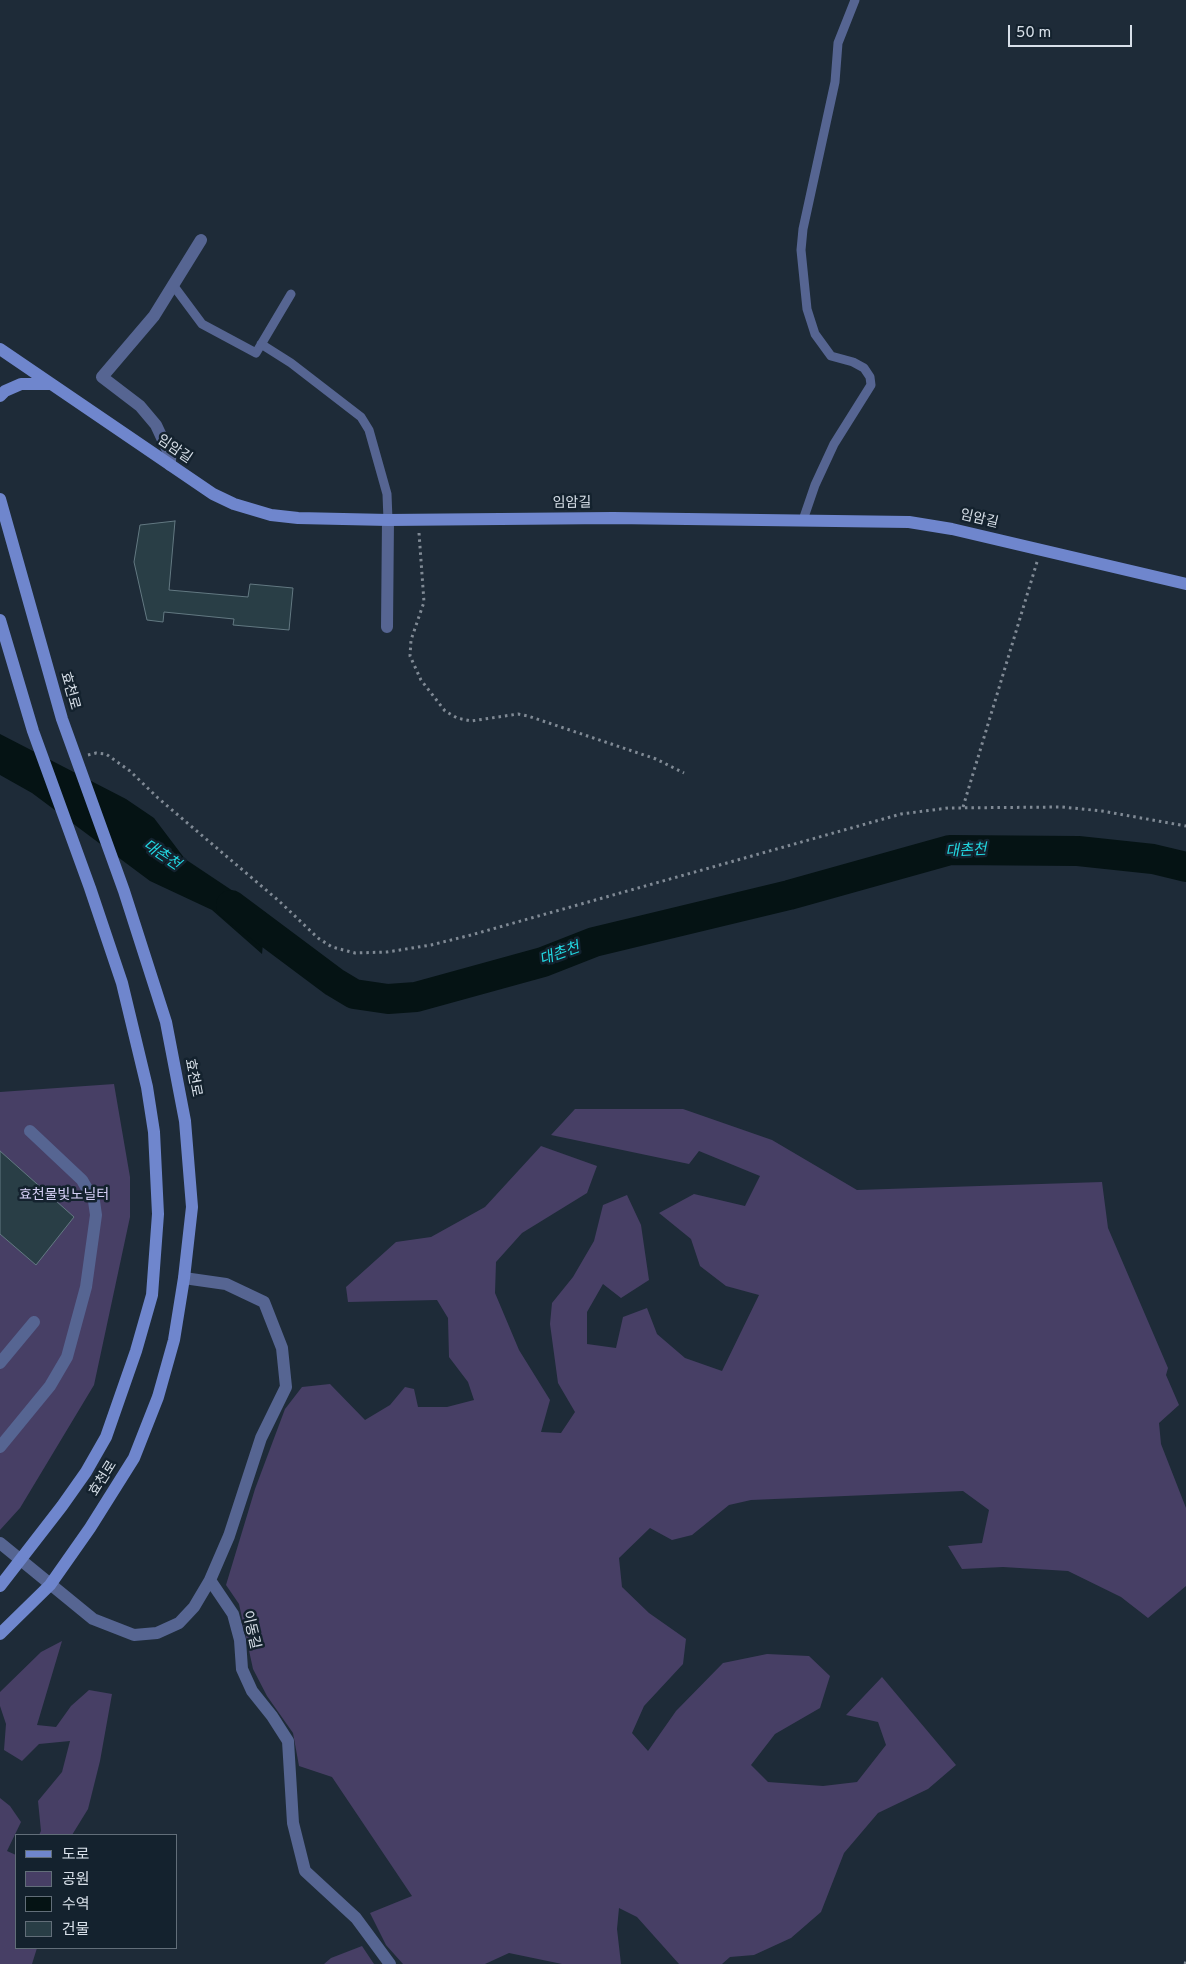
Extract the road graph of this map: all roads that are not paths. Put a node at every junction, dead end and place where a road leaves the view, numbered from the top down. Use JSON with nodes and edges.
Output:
{"nodes":[{"id":1,"x":855,"y":0,"type":"edge"},
{"id":2,"x":201,"y":240,"type":"dead end"},
{"id":3,"x":173,"y":285,"type":"junction"},
{"id":4,"x":291,"y":294,"type":"dead end"},
{"id":5,"x":261,"y":344,"type":"junction"},
{"id":6,"x":0,"y":349,"type":"edge"},
{"id":7,"x":50,"y":384,"type":"junction"},
{"id":8,"x":0,"y":396,"type":"edge"},
{"id":9,"x":170,"y":465,"type":"junction"},
{"id":10,"x":0,"y":499,"type":"edge"},
{"id":11,"x":388,"y":520,"type":"junction"},
{"id":12,"x":803,"y":520,"type":"junction"},
{"id":13,"x":1186,"y":584,"type":"edge"},
{"id":14,"x":0,"y":620,"type":"edge"},
{"id":15,"x":387,"y":628,"type":"dead end"},
{"id":16,"x":30,"y":1132,"type":"dead end"},
{"id":17,"x":184,"y":1278,"type":"junction"},
{"id":18,"x":34,"y":1322,"type":"dead end"},
{"id":19,"x":0,"y":1363,"type":"edge"},
{"id":20,"x":2,"y":1440,"type":"edge"},
{"id":21,"x":0,"y":1543,"type":"edge"},
{"id":22,"x":21,"y":1562,"type":"junction"},
{"id":23,"x":210,"y":1580,"type":"junction"},
{"id":24,"x":50,"y":1585,"type":"junction"},
{"id":25,"x":0,"y":1586,"type":"edge"},
{"id":26,"x":0,"y":1634,"type":"edge"},
{"id":27,"x":390,"y":1964,"type":"edge"}],
"edges":[{"from":1,"to":12,"type":"lane"},
{"from":2,"to":3,"type":"street"},
{"from":3,"to":5,"type":"lane"},
{"from":3,"to":9,"type":"street"},
{"from":4,"to":5,"type":"lane"},
{"from":5,"to":11,"type":"lane"},
{"from":6,"to":7,"type":"main road","name":"임암길"},
{"from":7,"to":8,"type":"main road"},
{"from":7,"to":9,"type":"main road","name":"임암길"},
{"from":9,"to":11,"type":"main road","name":"임암길"},
{"from":10,"to":17,"type":"main road","name":"효천로"},
{"from":11,"to":12,"type":"main road","name":"임암길"},
{"from":11,"to":15,"type":"street"},
{"from":12,"to":13,"type":"main road","name":"임암길"},
{"from":14,"to":22,"type":"main road","name":"효천로"},
{"from":16,"to":20,"type":"street"},
{"from":17,"to":23,"type":"street"},
{"from":17,"to":24,"type":"main road","name":"효천로"},
{"from":18,"to":19,"type":"street"},
{"from":21,"to":22,"type":"street"},
{"from":22,"to":24,"type":"street"},
{"from":22,"to":25,"type":"main road","name":"효천로"},
{"from":23,"to":24,"type":"street"},
{"from":23,"to":27,"type":"street","name":"이동길"},
{"from":24,"to":26,"type":"main road","name":"효천로"}]}
